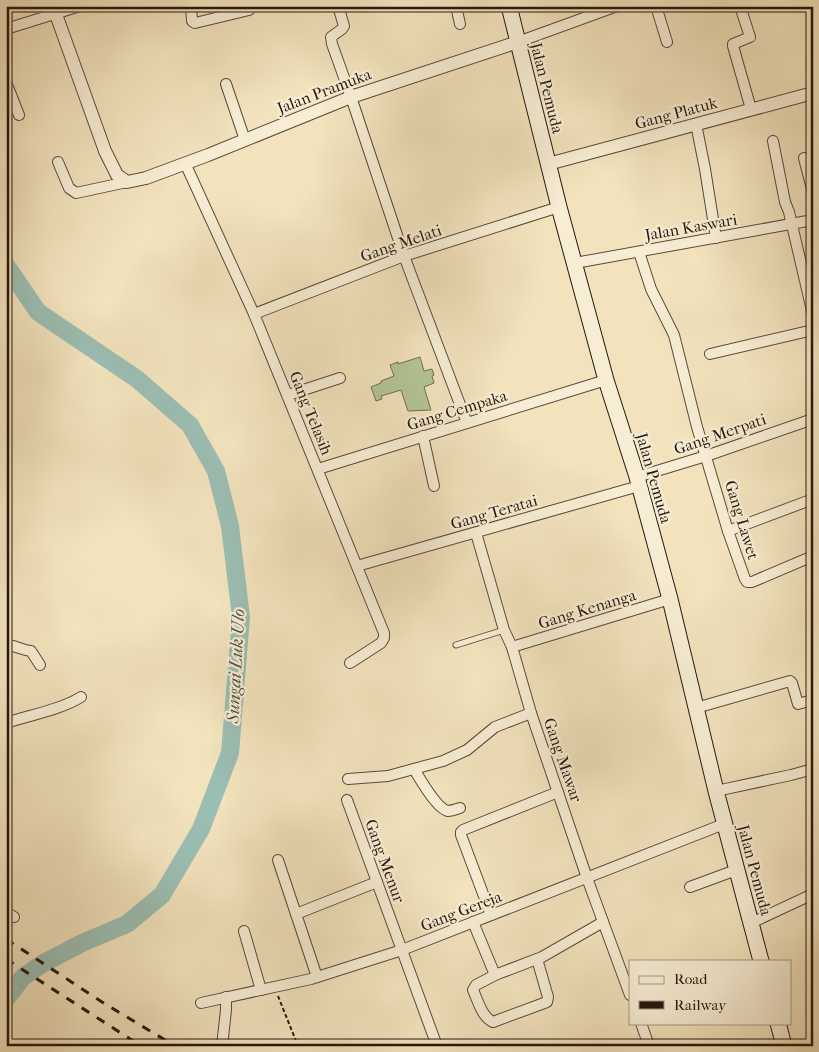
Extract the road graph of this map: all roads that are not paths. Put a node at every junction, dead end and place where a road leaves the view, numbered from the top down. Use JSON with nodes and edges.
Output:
{"nodes":[{"id":1,"x":80,"y":6,"type":"edge"},
{"id":2,"x":191,"y":6,"type":"edge"},
{"id":3,"x":251,"y":6,"type":"edge"},
{"id":4,"x":338,"y":6,"type":"edge"},
{"id":5,"x":456,"y":6,"type":"edge"},
{"id":6,"x":509,"y":6,"type":"edge"},
{"id":7,"x":616,"y":6,"type":"edge"},
{"id":8,"x":656,"y":6,"type":"edge"},
{"id":9,"x":740,"y":6,"type":"edge"},
{"id":10,"x":54,"y":10,"type":"edge"},
{"id":11,"x":460,"y":24,"type":"dead end"},
{"id":12,"x":6,"y":29,"type":"edge"},
{"id":13,"x":518,"y":42,"type":"junction"},
{"id":14,"x":667,"y":42,"type":"dead end"},
{"id":15,"x":6,"y":82,"type":"edge"},
{"id":16,"x":226,"y":84,"type":"dead end"},
{"id":17,"x":813,"y":93,"type":"edge"},
{"id":18,"x":351,"y":97,"type":"junction"},
{"id":19,"x":751,"y":109,"type":"junction"},
{"id":20,"x":19,"y":115,"type":"dead end"},
{"id":21,"x":696,"y":124,"type":"junction"},
{"id":22,"x":245,"y":140,"type":"junction"},
{"id":23,"x":773,"y":142,"type":"dead end"},
{"id":24,"x":804,"y":158,"type":"dead end"},
{"id":25,"x":58,"y":162,"type":"dead end"},
{"id":26,"x":185,"y":163,"type":"junction"},
{"id":27,"x":548,"y":164,"type":"junction"},
{"id":28,"x":127,"y":182,"type":"junction"},
{"id":29,"x":813,"y":193,"type":"edge"},
{"id":30,"x":559,"y":207,"type":"junction"},
{"id":31,"x":813,"y":220,"type":"edge"},
{"id":32,"x":791,"y":224,"type":"junction"},
{"id":33,"x":716,"y":238,"type":"junction"},
{"id":34,"x":639,"y":252,"type":"junction"},
{"id":35,"x":404,"y":256,"type":"junction"},
{"id":36,"x":575,"y":263,"type":"junction"},
{"id":37,"x":254,"y":314,"type":"junction"},
{"id":38,"x":813,"y":315,"type":"edge"},
{"id":39,"x":813,"y":330,"type":"edge"},
{"id":40,"x":710,"y":354,"type":"dead end"},
{"id":41,"x":340,"y":378,"type":"dead end"},
{"id":42,"x":606,"y":380,"type":"junction"},
{"id":43,"x":288,"y":395,"type":"junction"},
{"id":44,"x":813,"y":419,"type":"edge"},
{"id":45,"x":467,"y":423,"type":"junction"},
{"id":46,"x":422,"y":436,"type":"junction"},
{"id":47,"x":706,"y":456,"type":"junction"},
{"id":48,"x":318,"y":469,"type":"junction"},
{"id":49,"x":638,"y":482,"type":"junction"},
{"id":50,"x":434,"y":486,"type":"dead end"},
{"id":51,"x":813,"y":499,"type":"edge"},
{"id":52,"x":728,"y":531,"type":"junction"},
{"id":53,"x":476,"y":533,"type":"junction"},
{"id":54,"x":813,"y":556,"type":"edge"},
{"id":55,"x":358,"y":566,"type":"junction"},
{"id":56,"x":670,"y":599,"type":"junction"},
{"id":57,"x":504,"y":630,"type":"junction"},
{"id":58,"x":6,"y":645,"type":"edge"},
{"id":59,"x":456,"y":645,"type":"dead end"},
{"id":60,"x":512,"y":647,"type":"junction"},
{"id":61,"x":350,"y":663,"type":"dead end"},
{"id":62,"x":40,"y":665,"type":"dead end"},
{"id":63,"x":81,"y":697,"type":"dead end"},
{"id":64,"x":813,"y":700,"type":"edge"},
{"id":65,"x":696,"y":708,"type":"junction"},
{"id":66,"x":531,"y":713,"type":"junction"},
{"id":67,"x":6,"y":723,"type":"edge"},
{"id":68,"x":414,"y":769,"type":"junction"},
{"id":69,"x":813,"y":769,"type":"edge"},
{"id":70,"x":348,"y":779,"type":"dead end"},
{"id":71,"x":716,"y":791,"type":"junction"},
{"id":72,"x":558,"y":792,"type":"junction"},
{"id":73,"x":347,"y":800,"type":"dead end"},
{"id":74,"x":460,"y":808,"type":"dead end"},
{"id":75,"x":724,"y":824,"type":"junction"},
{"id":76,"x":278,"y":860,"type":"dead end"},
{"id":77,"x":736,"y":870,"type":"junction"},
{"id":78,"x":587,"y":878,"type":"junction"},
{"id":79,"x":377,"y":882,"type":"junction"},
{"id":80,"x":690,"y":887,"type":"dead end"},
{"id":81,"x":811,"y":898,"type":"edge"},
{"id":82,"x":296,"y":914,"type":"junction"},
{"id":83,"x":491,"y":916,"type":"junction"},
{"id":84,"x":474,"y":922,"type":"junction"},
{"id":85,"x":603,"y":922,"type":"junction"},
{"id":86,"x":751,"y":923,"type":"junction"},
{"id":87,"x":244,"y":931,"type":"dead end"},
{"id":88,"x":402,"y":950,"type":"junction"},
{"id":89,"x":537,"y":959,"type":"junction"},
{"id":90,"x":761,"y":960,"type":"edge"},
{"id":91,"x":495,"y":975,"type":"junction"},
{"id":92,"x":317,"y":977,"type":"junction"},
{"id":93,"x":261,"y":990,"type":"junction"},
{"id":94,"x":629,"y":992,"type":"edge"},
{"id":95,"x":226,"y":998,"type":"junction"},
{"id":96,"x":201,"y":1003,"type":"dead end"},
{"id":97,"x":641,"y":1024,"type":"edge"},
{"id":98,"x":778,"y":1024,"type":"edge"},
{"id":99,"x":222,"y":1046,"type":"edge"},
{"id":100,"x":437,"y":1046,"type":"edge"},
{"id":101,"x":649,"y":1046,"type":"edge"},
{"id":102,"x":784,"y":1046,"type":"edge"}],
"edges":[{"from":1,"to":10,"type":"street"},
{"from":2,"to":3,"type":"street"},
{"from":4,"to":18,"type":"street"},
{"from":5,"to":11,"type":"street"},
{"from":6,"to":13,"type":"main road","name":"Jalan Pemuda"},
{"from":7,"to":13,"type":"street"},
{"from":8,"to":14,"type":"street"},
{"from":9,"to":19,"type":"street"},
{"from":10,"to":12,"type":"street"},
{"from":10,"to":28,"type":"street"},
{"from":13,"to":18,"type":"street","name":"Jalan Pramuka"},
{"from":13,"to":27,"type":"main road","name":"Jalan Pemuda"},
{"from":15,"to":20,"type":"street"},
{"from":16,"to":22,"type":"street"},
{"from":17,"to":19,"type":"street","name":"Gang Platuk"},
{"from":18,"to":22,"type":"street","name":"Jalan Pramuka"},
{"from":18,"to":35,"type":"street"},
{"from":19,"to":21,"type":"street","name":"Gang Platuk"},
{"from":21,"to":27,"type":"street","name":"Gang Platuk"},
{"from":21,"to":33,"type":"street"},
{"from":22,"to":26,"type":"street","name":"Jalan Pramuka"},
{"from":23,"to":32,"type":"street"},
{"from":24,"to":29,"type":"street"},
{"from":25,"to":28,"type":"street"},
{"from":26,"to":28,"type":"street","name":"Jalan Pramuka"},
{"from":26,"to":37,"type":"street","name":"Gang Telasih"},
{"from":27,"to":30,"type":"main road","name":"Jalan Pemuda"},
{"from":30,"to":35,"type":"street","name":"Gang Melati"},
{"from":30,"to":36,"type":"main road","name":"Jalan Pemuda"},
{"from":31,"to":32,"type":"street","name":"Jalan Kaswari"},
{"from":32,"to":33,"type":"street","name":"Jalan Kaswari"},
{"from":32,"to":38,"type":"street"},
{"from":33,"to":34,"type":"street","name":"Jalan Kaswari"},
{"from":34,"to":36,"type":"street","name":"Jalan Kaswari"},
{"from":34,"to":47,"type":"street","name":"Gang Lawet"},
{"from":35,"to":37,"type":"street","name":"Gang Melati"},
{"from":35,"to":45,"type":"street"},
{"from":36,"to":42,"type":"main road","name":"Jalan Pemuda"},
{"from":37,"to":43,"type":"street","name":"Gang Telasih"},
{"from":39,"to":40,"type":"street"},
{"from":41,"to":43,"type":"street"},
{"from":42,"to":45,"type":"street","name":"Gang Cempaka"},
{"from":42,"to":49,"type":"main road","name":"Jalan Pemuda"},
{"from":43,"to":48,"type":"street","name":"Gang Telasih"},
{"from":44,"to":47,"type":"street","name":"Gang Merpati"},
{"from":45,"to":46,"type":"street","name":"Gang Cempaka"},
{"from":46,"to":48,"type":"street","name":"Gang Cempaka"},
{"from":46,"to":50,"type":"street"},
{"from":47,"to":49,"type":"street","name":"Gang Merpati"},
{"from":47,"to":52,"type":"street","name":"Gang Lawet"},
{"from":48,"to":55,"type":"street","name":"Gang Telasih"},
{"from":49,"to":53,"type":"street","name":"Gang Teratai"},
{"from":49,"to":56,"type":"main road","name":"Jalan Pemuda"},
{"from":51,"to":52,"type":"street"},
{"from":52,"to":54,"type":"street","name":"Gang Lawet"},
{"from":53,"to":55,"type":"street","name":"Gang Teratai"},
{"from":53,"to":57,"type":"street","name":"Gang Mawar"},
{"from":55,"to":61,"type":"street","name":"Gang Telasih"},
{"from":56,"to":60,"type":"street","name":"Gang Kenanga"},
{"from":56,"to":65,"type":"main road","name":"Jalan Pemuda"},
{"from":57,"to":59,"type":"lane"},
{"from":57,"to":60,"type":"street","name":"Gang Mawar"},
{"from":58,"to":62,"type":"street"},
{"from":60,"to":66,"type":"street","name":"Gang Mawar"},
{"from":63,"to":67,"type":"street"},
{"from":64,"to":65,"type":"street"},
{"from":65,"to":71,"type":"main road","name":"Jalan Pemuda"},
{"from":66,"to":68,"type":"street"},
{"from":66,"to":72,"type":"street","name":"Gang Mawar"},
{"from":68,"to":70,"type":"street"},
{"from":68,"to":74,"type":"street"},
{"from":69,"to":71,"type":"street"},
{"from":71,"to":75,"type":"main road","name":"Jalan Pemuda"},
{"from":72,"to":78,"type":"street","name":"Gang Mawar"},
{"from":72,"to":83,"type":"street"},
{"from":73,"to":79,"type":"street","name":"Gang Menur"},
{"from":75,"to":77,"type":"main road","name":"Jalan Pemuda"},
{"from":75,"to":78,"type":"street","name":"Gang Gereja"},
{"from":76,"to":82,"type":"street"},
{"from":77,"to":80,"type":"street"},
{"from":77,"to":86,"type":"main road","name":"Jalan Pemuda"},
{"from":78,"to":83,"type":"street","name":"Gang Gereja"},
{"from":78,"to":85,"type":"street","name":"Gang Mawar"},
{"from":79,"to":82,"type":"street"},
{"from":79,"to":88,"type":"street","name":"Gang Menur"},
{"from":81,"to":86,"type":"street"},
{"from":82,"to":92,"type":"street"},
{"from":83,"to":84,"type":"street","name":"Gang Gereja"},
{"from":84,"to":88,"type":"street","name":"Gang Gereja"},
{"from":84,"to":91,"type":"street"},
{"from":85,"to":89,"type":"street"},
{"from":85,"to":94,"type":"street","name":"Gang Mawar"},
{"from":86,"to":90,"type":"main road","name":"Jalan Pemuda"},
{"from":87,"to":93,"type":"street"},
{"from":88,"to":92,"type":"street","name":"Gang Gereja"},
{"from":88,"to":100,"type":"street","name":"Gang Menur"},
{"from":89,"to":91,"type":"street"},
{"from":89,"to":91,"type":"street"},
{"from":92,"to":93,"type":"street","name":"Gang Gereja"},
{"from":93,"to":95,"type":"street","name":"Gang Gereja"},
{"from":95,"to":96,"type":"street","name":"Gang Gereja"},
{"from":95,"to":99,"type":"street"},
{"from":97,"to":101,"type":"street"},
{"from":98,"to":102,"type":"main road"}]}
